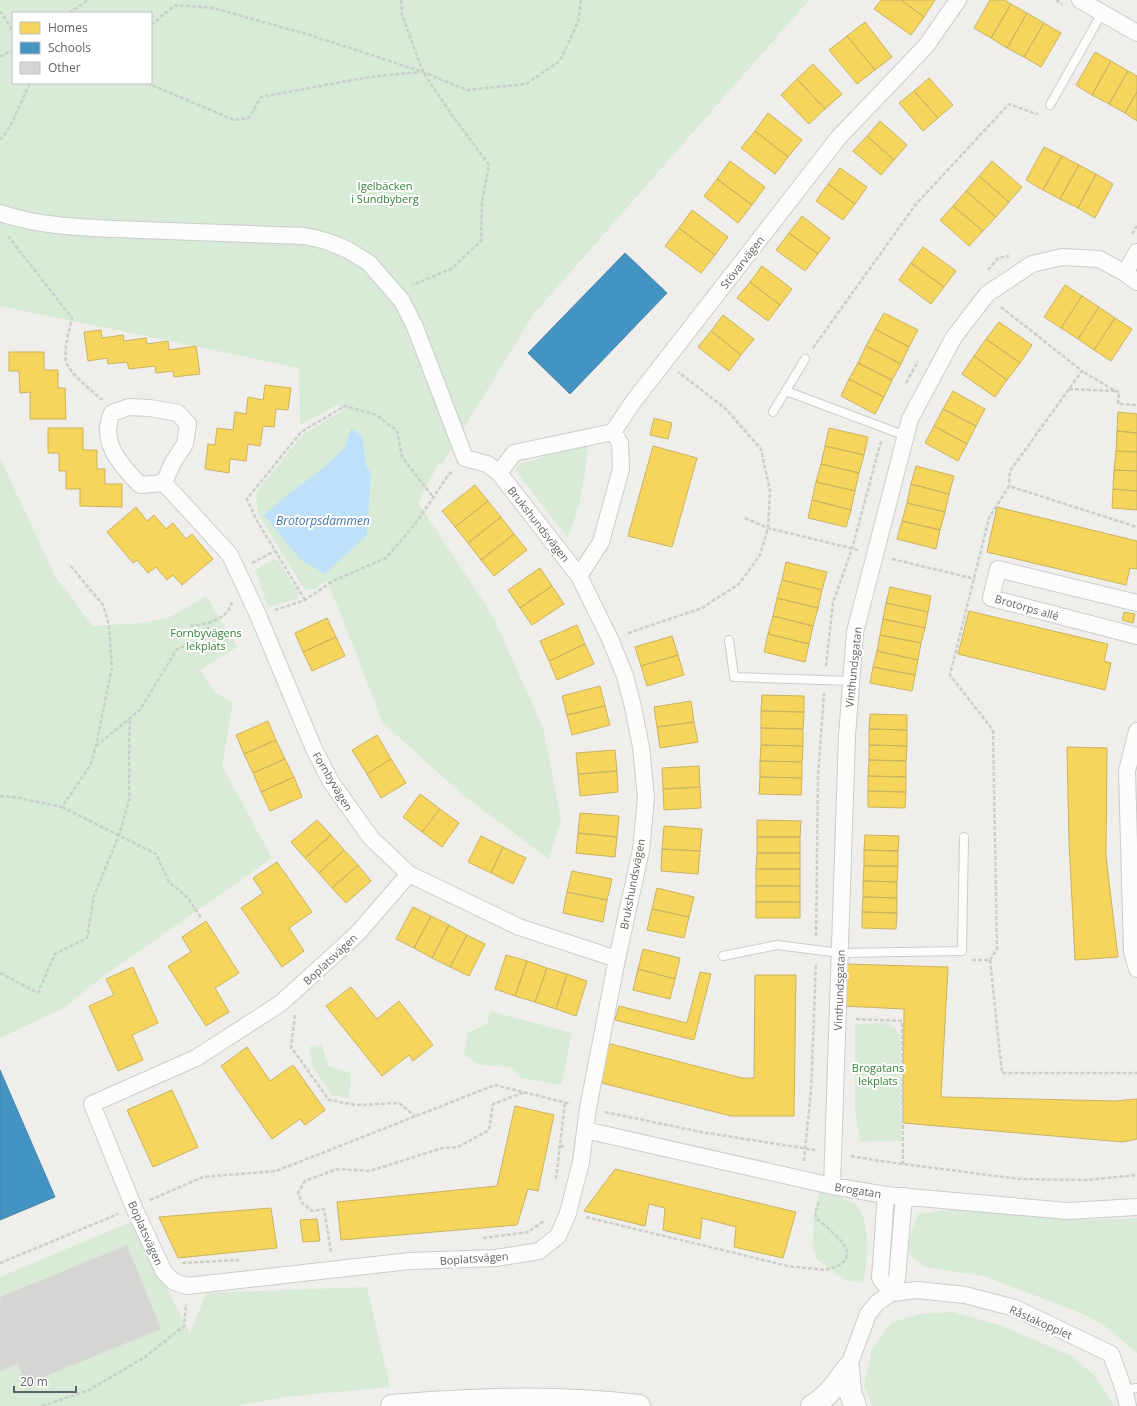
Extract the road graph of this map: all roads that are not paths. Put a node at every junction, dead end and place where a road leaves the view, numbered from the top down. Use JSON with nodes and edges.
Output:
{"nodes":[{"id":1,"x":958,"y":0,"type":"edge"},
{"id":2,"x":1080,"y":0,"type":"edge"},
{"id":3,"x":1102,"y":13,"type":"junction"},
{"id":4,"x":1137,"y":33,"type":"edge"},
{"id":5,"x":1050,"y":105,"type":"road end"},
{"id":6,"x":3,"y":214,"type":"edge"},
{"id":7,"x":1137,"y":252,"type":"edge"},
{"id":8,"x":1131,"y":277,"type":"edge"},
{"id":9,"x":805,"y":359,"type":"road end"},
{"id":10,"x":786,"y":391,"type":"junction"},
{"id":11,"x":773,"y":412,"type":"dead end"},
{"id":12,"x":613,"y":432,"type":"junction"},
{"id":13,"x":906,"y":436,"type":"junction"},
{"id":14,"x":499,"y":473,"type":"junction"},
{"id":15,"x":164,"y":483,"type":"junction"},
{"id":16,"x":579,"y":576,"type":"junction"},
{"id":17,"x":1137,"y":603,"type":"edge"},
{"id":18,"x":1137,"y":636,"type":"edge"},
{"id":19,"x":729,"y":640,"type":"dead end"},
{"id":20,"x":851,"y":682,"type":"junction"},
{"id":21,"x":1137,"y":731,"type":"edge"},
{"id":22,"x":964,"y":837,"type":"dead end"},
{"id":23,"x":408,"y":874,"type":"junction"},
{"id":24,"x":840,"y":953,"type":"junction"},
{"id":25,"x":723,"y":956,"type":"dead end"},
{"id":26,"x":617,"y":959,"type":"junction"},
{"id":27,"x":1137,"y":969,"type":"edge"},
{"id":28,"x":585,"y":1130,"type":"junction"},
{"id":29,"x":832,"y":1186,"type":"junction"},
{"id":30,"x":886,"y":1195,"type":"junction"},
{"id":31,"x":904,"y":1196,"type":"junction"},
{"id":32,"x":1137,"y":1207,"type":"edge"},
{"id":33,"x":891,"y":1293,"type":"junction"},
{"id":34,"x":848,"y":1368,"type":"junction"},
{"id":35,"x":1130,"y":1389,"type":"edge"},
{"id":36,"x":392,"y":1406,"type":"edge"},
{"id":37,"x":639,"y":1406,"type":"edge"},
{"id":38,"x":812,"y":1406,"type":"edge"},
{"id":39,"x":855,"y":1406,"type":"edge"},
{"id":40,"x":1128,"y":1406,"type":"edge"}],
"edges":[{"from":1,"to":12,"type":"street","name":"Stövarvägen"},
{"from":2,"to":3,"type":"street"},
{"from":3,"to":4,"type":"street"},
{"from":3,"to":5,"type":"lane"},
{"from":6,"to":14,"type":"street"},
{"from":7,"to":8,"type":"street"},
{"from":8,"to":13,"type":"street","name":"Vinthundsgatan"},
{"from":9,"to":10,"type":"lane"},
{"from":10,"to":11,"type":"lane"},
{"from":10,"to":13,"type":"lane"},
{"from":12,"to":14,"type":"street"},
{"from":12,"to":16,"type":"street","name":"Brukshundsvägen"},
{"from":13,"to":20,"type":"street","name":"Vinthundsgatan"},
{"from":14,"to":16,"type":"street","name":"Brukshundsvägen"},
{"from":15,"to":15,"type":"street"},
{"from":15,"to":23,"type":"street","name":"Fornbyvägen"},
{"from":16,"to":26,"type":"street","name":"Brukshundsvägen"},
{"from":17,"to":18,"type":"street","name":"Brotorps allé"},
{"from":19,"to":20,"type":"lane"},
{"from":20,"to":24,"type":"street","name":"Vinthundsgatan"},
{"from":21,"to":27,"type":"street"},
{"from":22,"to":24,"type":"lane"},
{"from":23,"to":26,"type":"street","name":"Fornbyvägen"},
{"from":23,"to":28,"type":"street","name":"Boplatsvägen"},
{"from":24,"to":25,"type":"lane"},
{"from":24,"to":29,"type":"street","name":"Vinthundsgatan"},
{"from":26,"to":28,"type":"street","name":"Brukshundsvägen"},
{"from":28,"to":29,"type":"street","name":"Brogatan"},
{"from":29,"to":30,"type":"street","name":"Brogatan"},
{"from":30,"to":31,"type":"street","name":"Brogatan"},
{"from":30,"to":33,"type":"street"},
{"from":31,"to":32,"type":"street","name":"Brogatan"},
{"from":31,"to":33,"type":"street"},
{"from":33,"to":34,"type":"street"},
{"from":33,"to":35,"type":"street","name":"Råstakopplet"},
{"from":34,"to":38,"type":"main road"},
{"from":34,"to":39,"type":"main road"},
{"from":35,"to":40,"type":"street","name":"Råstakopplet"},
{"from":36,"to":37,"type":"main road"}]}
